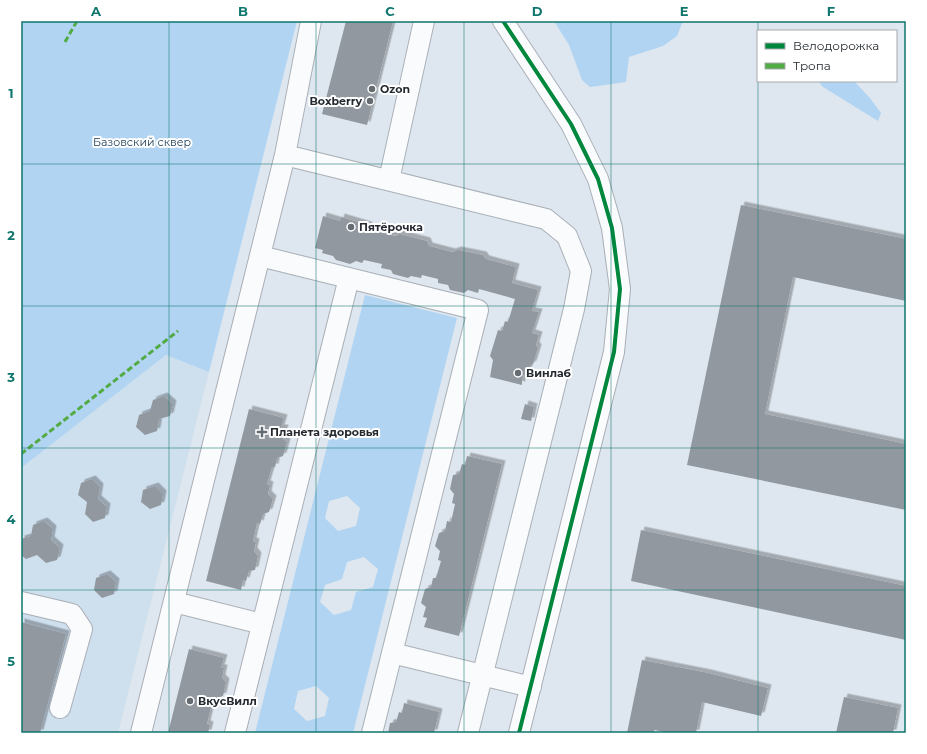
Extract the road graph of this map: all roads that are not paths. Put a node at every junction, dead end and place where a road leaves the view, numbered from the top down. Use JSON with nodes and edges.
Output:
{"nodes":[{"id":1,"x":311,"y":21,"type":"edge"},
{"id":2,"x":424,"y":21,"type":"edge"},
{"id":3,"x":502,"y":21,"type":"edge"},
{"id":4,"x":285,"y":154,"type":"junction"},
{"id":5,"x":388,"y":180,"type":"junction"},
{"id":6,"x":260,"y":256,"type":"junction"},
{"id":7,"x":348,"y":278,"type":"junction"},
{"id":8,"x":21,"y":602,"type":"edge"},
{"id":9,"x":174,"y":602,"type":"junction"},
{"id":10,"x":262,"y":624,"type":"junction"},
{"id":11,"x":392,"y":653,"type":"junction"},
{"id":12,"x":482,"y":675,"type":"junction"},
{"id":13,"x":531,"y":687,"type":"junction"},
{"id":14,"x":60,"y":708,"type":"dead end"},
{"id":15,"x":141,"y":733,"type":"edge"},
{"id":16,"x":235,"y":733,"type":"edge"},
{"id":17,"x":372,"y":733,"type":"edge"},
{"id":18,"x":468,"y":733,"type":"edge"},
{"id":19,"x":519,"y":733,"type":"edge"}],
"edges":[{"from":1,"to":4,"type":"street"},
{"from":2,"to":5,"type":"street"},
{"from":3,"to":13,"type":"street"},
{"from":4,"to":5,"type":"street"},
{"from":4,"to":6,"type":"street"},
{"from":5,"to":12,"type":"street"},
{"from":6,"to":7,"type":"street"},
{"from":6,"to":9,"type":"street"},
{"from":7,"to":10,"type":"street"},
{"from":7,"to":11,"type":"street"},
{"from":8,"to":14,"type":"street"},
{"from":9,"to":10,"type":"street"},
{"from":9,"to":15,"type":"street"},
{"from":10,"to":16,"type":"street"},
{"from":11,"to":12,"type":"street"},
{"from":11,"to":17,"type":"street"},
{"from":12,"to":13,"type":"street"},
{"from":12,"to":18,"type":"street"},
{"from":13,"to":19,"type":"street"}]}
